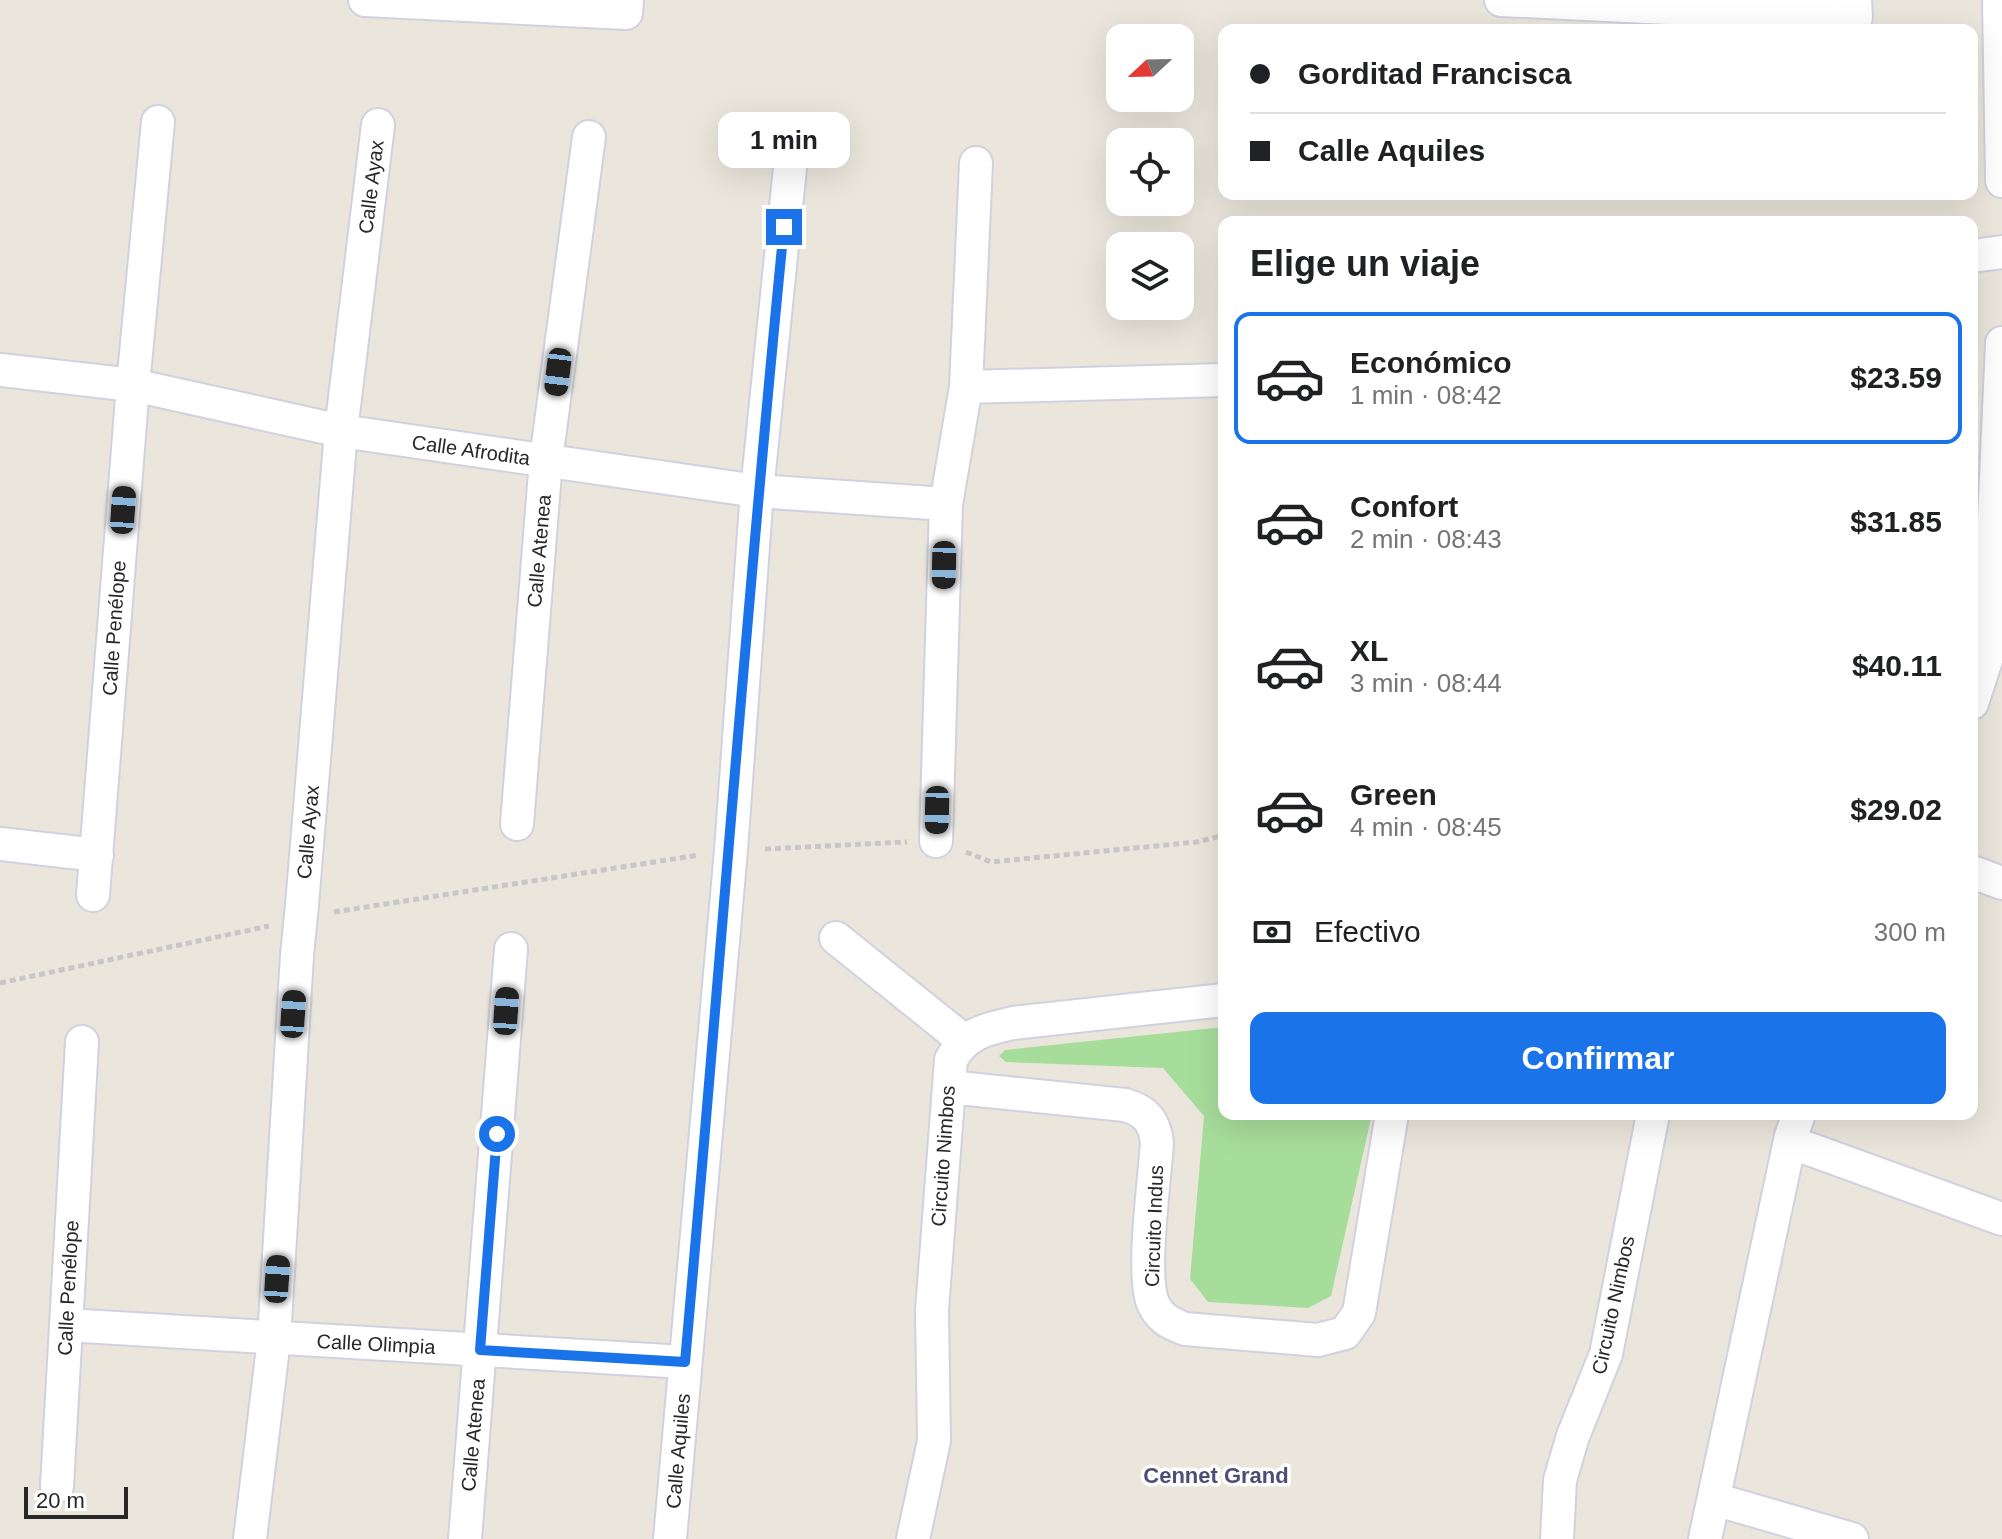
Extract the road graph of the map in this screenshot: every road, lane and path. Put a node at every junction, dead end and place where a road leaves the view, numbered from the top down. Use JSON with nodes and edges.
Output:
{"nodes":[{"id":1,"x":365,"y":0,"type":"edge"},
{"id":2,"x":627,"y":0,"type":"edge"},
{"id":3,"x":1501,"y":0,"type":"edge"},
{"id":4,"x":1855,"y":0,"type":"edge"},
{"id":5,"x":1999,"y":0,"type":"edge"},
{"id":6,"x":158,"y":122,"type":"dead end"},
{"id":7,"x":378,"y":125,"type":"dead end"},
{"id":8,"x":589,"y":137,"type":"dead end"},
{"id":9,"x":976,"y":163,"type":"dead end"},
{"id":10,"x":790,"y":168,"type":"dead end"},
{"id":11,"x":2002,"y":181,"type":"edge"},
{"id":12,"x":2002,"y":252,"type":"edge"},
{"id":13,"x":1978,"y":255,"type":"edge"},
{"id":14,"x":2002,"y":343,"type":"edge"},
{"id":15,"x":0,"y":370,"type":"edge"},
{"id":16,"x":1218,"y":380,"type":"edge"},
{"id":17,"x":133,"y":385,"type":"junction"},
{"id":18,"x":966,"y":387,"type":"junction"},
{"id":19,"x":341,"y":431,"type":"junction"},
{"id":20,"x":546,"y":460,"type":"junction"},
{"id":21,"x":757,"y":491,"type":"junction"},
{"id":22,"x":946,"y":504,"type":"junction"},
{"id":23,"x":1978,"y":685,"type":"edge"},
{"id":24,"x":517,"y":824,"type":"dead end"},
{"id":25,"x":1218,"y":837,"type":"edge"},
{"id":26,"x":936,"y":841,"type":"junction"},
{"id":27,"x":0,"y":844,"type":"edge"},
{"id":28,"x":731,"y":850,"type":"junction"},
{"id":29,"x":97,"y":855,"type":"junction"},
{"id":30,"x":1978,"y":874,"type":"edge"},
{"id":31,"x":2002,"y":883,"type":"edge"},
{"id":32,"x":93,"y":895,"type":"dead end"},
{"id":33,"x":306,"y":914,"type":"junction"},
{"id":34,"x":836,"y":938,"type":"dead end"},
{"id":35,"x":511,"y":949,"type":"dead end"},
{"id":36,"x":0,"y":983,"type":"edge"},
{"id":37,"x":1218,"y":1001,"type":"edge"},
{"id":38,"x":963,"y":1040,"type":"junction"},
{"id":39,"x":82,"y":1042,"type":"dead end"},
{"id":40,"x":949,"y":1087,"type":"junction"},
{"id":41,"x":1391,"y":1120,"type":"edge"},
{"id":42,"x":1652,"y":1120,"type":"edge"},
{"id":43,"x":1794,"y":1128,"type":"edge"},
{"id":44,"x":2002,"y":1219,"type":"edge"},
{"id":45,"x":66,"y":1325,"type":"junction"},
{"id":46,"x":274,"y":1339,"type":"junction"},
{"id":47,"x":480,"y":1350,"type":"junction"},
{"id":48,"x":685,"y":1362,"type":"junction"},
{"id":49,"x":57,"y":1486,"type":"dead end"},
{"id":50,"x":1714,"y":1499,"type":"junction"},
{"id":51,"x":250,"y":1539,"type":"edge"},
{"id":52,"x":465,"y":1539,"type":"edge"},
{"id":53,"x":670,"y":1539,"type":"edge"},
{"id":54,"x":913,"y":1539,"type":"edge"},
{"id":55,"x":1557,"y":1539,"type":"edge"},
{"id":56,"x":1705,"y":1539,"type":"edge"},
{"id":57,"x":1852,"y":1539,"type":"edge"}],
"edges":[{"from":1,"to":2,"type":"street"},
{"from":3,"to":4,"type":"street"},
{"from":5,"to":11,"type":"street"},
{"from":6,"to":17,"type":"street","name":"Calle Penélope"},
{"from":7,"to":19,"type":"street","name":"Calle Ayax"},
{"from":8,"to":20,"type":"street","name":"Calle Atenea"},
{"from":9,"to":18,"type":"street"},
{"from":10,"to":21,"type":"street","name":"Calle Aquiles"},
{"from":12,"to":13,"type":"street"},
{"from":14,"to":23,"type":"street"},
{"from":15,"to":17,"type":"street","name":"Calle Afrodita"},
{"from":16,"to":18,"type":"street"},
{"from":17,"to":19,"type":"street","name":"Calle Afrodita"},
{"from":17,"to":29,"type":"street","name":"Calle Penélope"},
{"from":18,"to":22,"type":"street"},
{"from":19,"to":20,"type":"street","name":"Calle Afrodita"},
{"from":19,"to":33,"type":"street","name":"Calle Ayax"},
{"from":20,"to":21,"type":"street","name":"Calle Afrodita"},
{"from":20,"to":24,"type":"street","name":"Calle Atenea"},
{"from":21,"to":22,"type":"street","name":"Calle Afrodita"},
{"from":21,"to":28,"type":"street","name":"Calle Aquiles"},
{"from":22,"to":26,"type":"street"},
{"from":25,"to":26,"type":"path"},
{"from":26,"to":28,"type":"path"},
{"from":27,"to":29,"type":"street"},
{"from":28,"to":33,"type":"path"},
{"from":28,"to":48,"type":"street","name":"Calle Aquiles"},
{"from":29,"to":32,"type":"street","name":"Calle Penélope"},
{"from":30,"to":31,"type":"street"},
{"from":33,"to":36,"type":"path"},
{"from":33,"to":46,"type":"street","name":"Calle Ayax","bridge":true},
{"from":34,"to":38,"type":"street"},
{"from":35,"to":47,"type":"street","name":"Calle Atenea"},
{"from":37,"to":38,"type":"street"},
{"from":38,"to":40,"type":"street","name":"Circuito Nimbos"},
{"from":39,"to":45,"type":"street","name":"Calle Penélope"},
{"from":40,"to":41,"type":"street","name":"Circuito Indus"},
{"from":40,"to":54,"type":"street","name":"Circuito Nimbos"},
{"from":42,"to":55,"type":"street","name":"Circuito Nimbos"},
{"from":43,"to":44,"type":"street"},
{"from":43,"to":50,"type":"street"},
{"from":45,"to":46,"type":"street","name":"Calle Olimpia"},
{"from":45,"to":49,"type":"street","name":"Calle Penélope"},
{"from":46,"to":47,"type":"street","name":"Calle Olimpia"},
{"from":46,"to":51,"type":"street","name":"Calle Ayax"},
{"from":47,"to":48,"type":"street","name":"Calle Olimpia"},
{"from":47,"to":52,"type":"street","name":"Calle Atenea"},
{"from":48,"to":53,"type":"street","name":"Calle Aquiles"},
{"from":50,"to":56,"type":"street"},
{"from":50,"to":57,"type":"street"}]}
